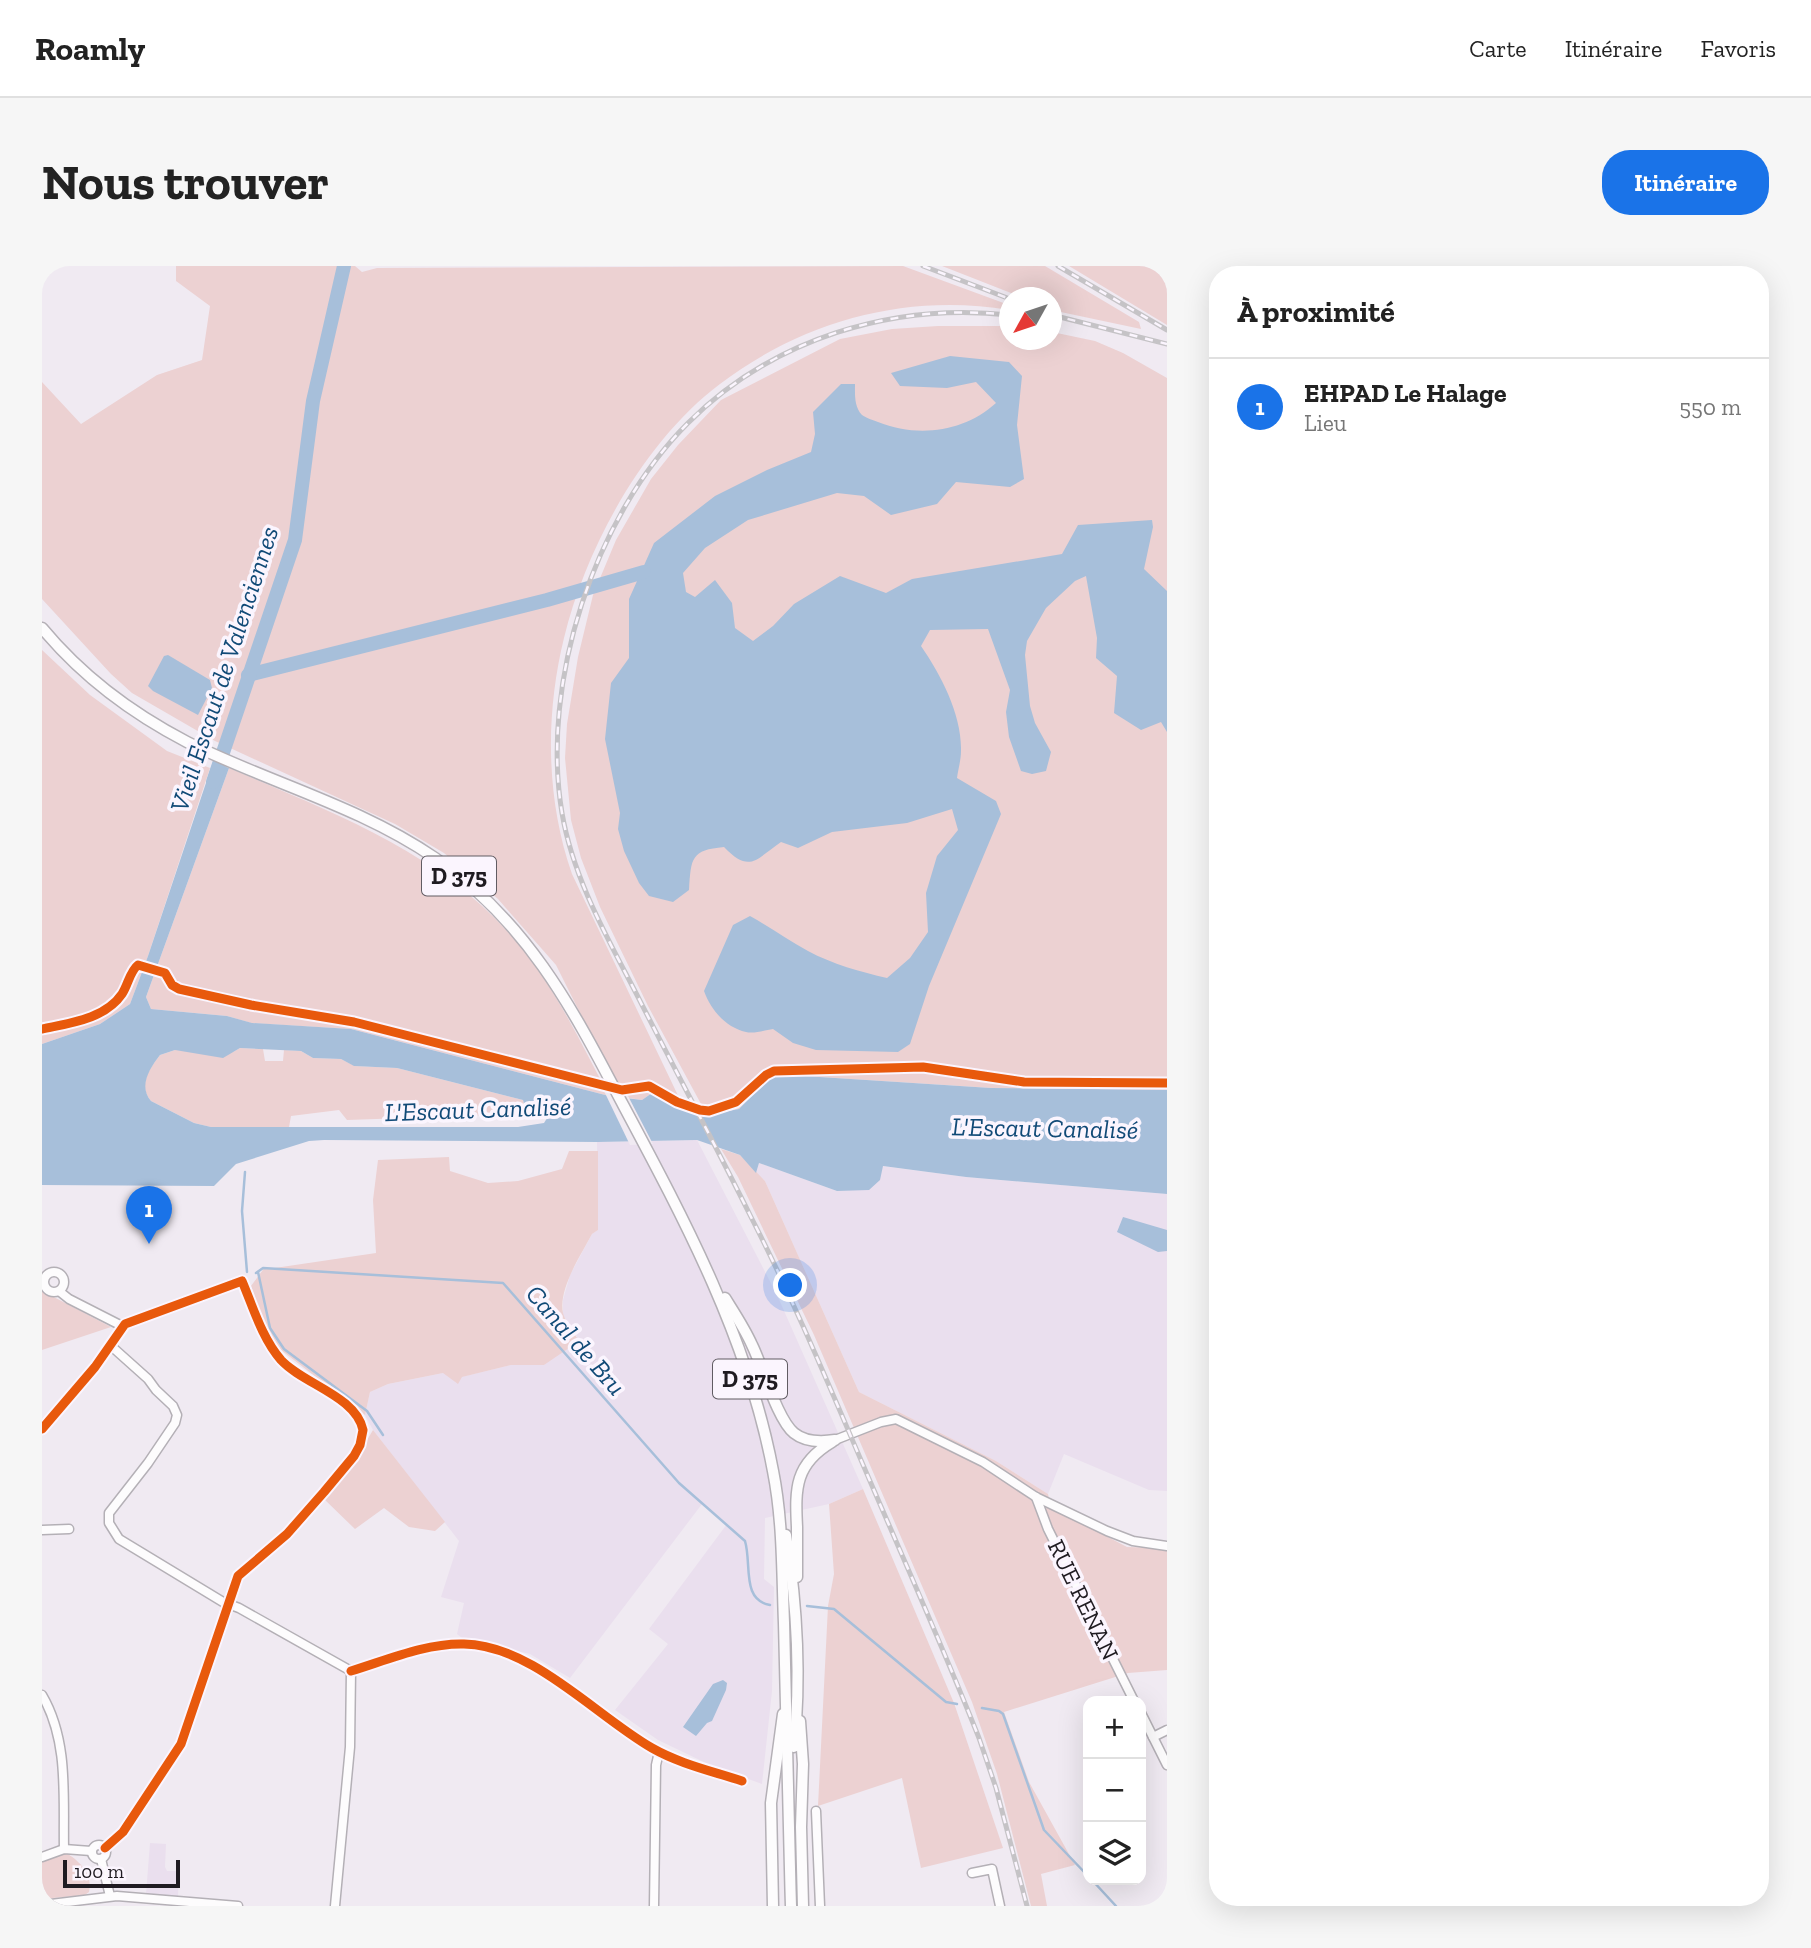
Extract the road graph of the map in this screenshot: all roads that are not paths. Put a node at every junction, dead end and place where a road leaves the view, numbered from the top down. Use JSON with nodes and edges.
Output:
{"nodes":[{"id":1,"x":42,"y":628,"type":"edge"},
{"id":2,"x":702,"y":1261,"type":"junction"},
{"id":3,"x":59,"y":1291,"type":"dead end"},
{"id":4,"x":122,"y":1326,"type":"junction"},
{"id":5,"x":110,"y":1345,"type":"junction"},
{"id":6,"x":42,"y":1429,"type":"edge"},
{"id":7,"x":835,"y":1440,"type":"junction"},
{"id":8,"x":1035,"y":1497,"type":"junction"},
{"id":9,"x":778,"y":1502,"type":"junction"},
{"id":10,"x":69,"y":1529,"type":"dead end"},
{"id":11,"x":42,"y":1530,"type":"edge"},
{"id":12,"x":1167,"y":1546,"type":"edge"},
{"id":13,"x":228,"y":1604,"type":"junction"},
{"id":14,"x":796,"y":1630,"type":"junction"},
{"id":15,"x":351,"y":1671,"type":"junction"},
{"id":16,"x":797,"y":1684,"type":"junction"},
{"id":17,"x":786,"y":1693,"type":"junction"},
{"id":18,"x":42,"y":1695,"type":"edge"},
{"id":19,"x":1132,"y":1696,"type":"edge"},
{"id":20,"x":1146,"y":1723,"type":"edge"},
{"id":21,"x":1167,"y":1730,"type":"edge"},
{"id":22,"x":1153,"y":1737,"type":"junction"},
{"id":23,"x":659,"y":1752,"type":"junction"},
{"id":24,"x":1167,"y":1765,"type":"edge"},
{"id":25,"x":742,"y":1781,"type":"dead end"},
{"id":26,"x":789,"y":1789,"type":"junction"},
{"id":27,"x":816,"y":1811,"type":"dead end"},
{"id":28,"x":105,"y":1848,"type":"junction"},
{"id":29,"x":64,"y":1849,"type":"junction"},
{"id":30,"x":91,"y":1851,"type":"junction"},
{"id":31,"x":42,"y":1857,"type":"edge"},
{"id":32,"x":101,"y":1859,"type":"junction"},
{"id":33,"x":972,"y":1873,"type":"dead end"},
{"id":34,"x":110,"y":1896,"type":"junction"},
{"id":35,"x":42,"y":1905,"type":"edge"},
{"id":36,"x":238,"y":1906,"type":"edge"},
{"id":37,"x":335,"y":1906,"type":"edge"},
{"id":38,"x":654,"y":1906,"type":"edge"},
{"id":39,"x":773,"y":1906,"type":"edge"},
{"id":40,"x":791,"y":1906,"type":"edge"},
{"id":41,"x":803,"y":1906,"type":"edge"},
{"id":42,"x":820,"y":1906,"type":"edge"},
{"id":43,"x":1000,"y":1906,"type":"edge"}],
"edges":[{"from":1,"to":2,"type":"main road","number":"D 375"},
{"from":2,"to":7,"type":"main road"},
{"from":2,"to":9,"type":"main road","number":"D 375"},
{"from":3,"to":4,"type":"street"},
{"from":4,"to":5,"type":"street"},
{"from":4,"to":13,"type":"street"},
{"from":5,"to":6,"type":"street"},
{"from":5,"to":13,"type":"street"},
{"from":7,"to":8,"type":"street"},
{"from":7,"to":14,"type":"main road"},
{"from":8,"to":12,"type":"street"},
{"from":8,"to":19,"type":"street","name":"RUE RENAN"},
{"from":9,"to":14,"type":"main road"},
{"from":9,"to":17,"type":"main road","number":"D 375"},
{"from":10,"to":11,"type":"street"},
{"from":13,"to":15,"type":"street"},
{"from":13,"to":28,"type":"street"},
{"from":14,"to":16,"type":"main road"},
{"from":15,"to":23,"type":"street"},
{"from":15,"to":37,"type":"street"},
{"from":16,"to":26,"type":"main road"},
{"from":16,"to":41,"type":"main road"},
{"from":17,"to":26,"type":"main road","number":"D 375"},
{"from":17,"to":39,"type":"main road"},
{"from":18,"to":29,"type":"street"},
{"from":20,"to":22,"type":"street"},
{"from":21,"to":22,"type":"street"},
{"from":22,"to":24,"type":"street"},
{"from":23,"to":25,"type":"street"},
{"from":23,"to":38,"type":"street"},
{"from":26,"to":40,"type":"main road","number":"D 375"},
{"from":27,"to":42,"type":"street"},
{"from":28,"to":30,"type":"street"},
{"from":28,"to":32,"type":"street"},
{"from":29,"to":30,"type":"street"},
{"from":29,"to":31,"type":"street"},
{"from":30,"to":32,"type":"street"},
{"from":32,"to":34,"type":"street"},
{"from":33,"to":43,"type":"street"},
{"from":34,"to":35,"type":"street"},
{"from":34,"to":36,"type":"street"}]}
